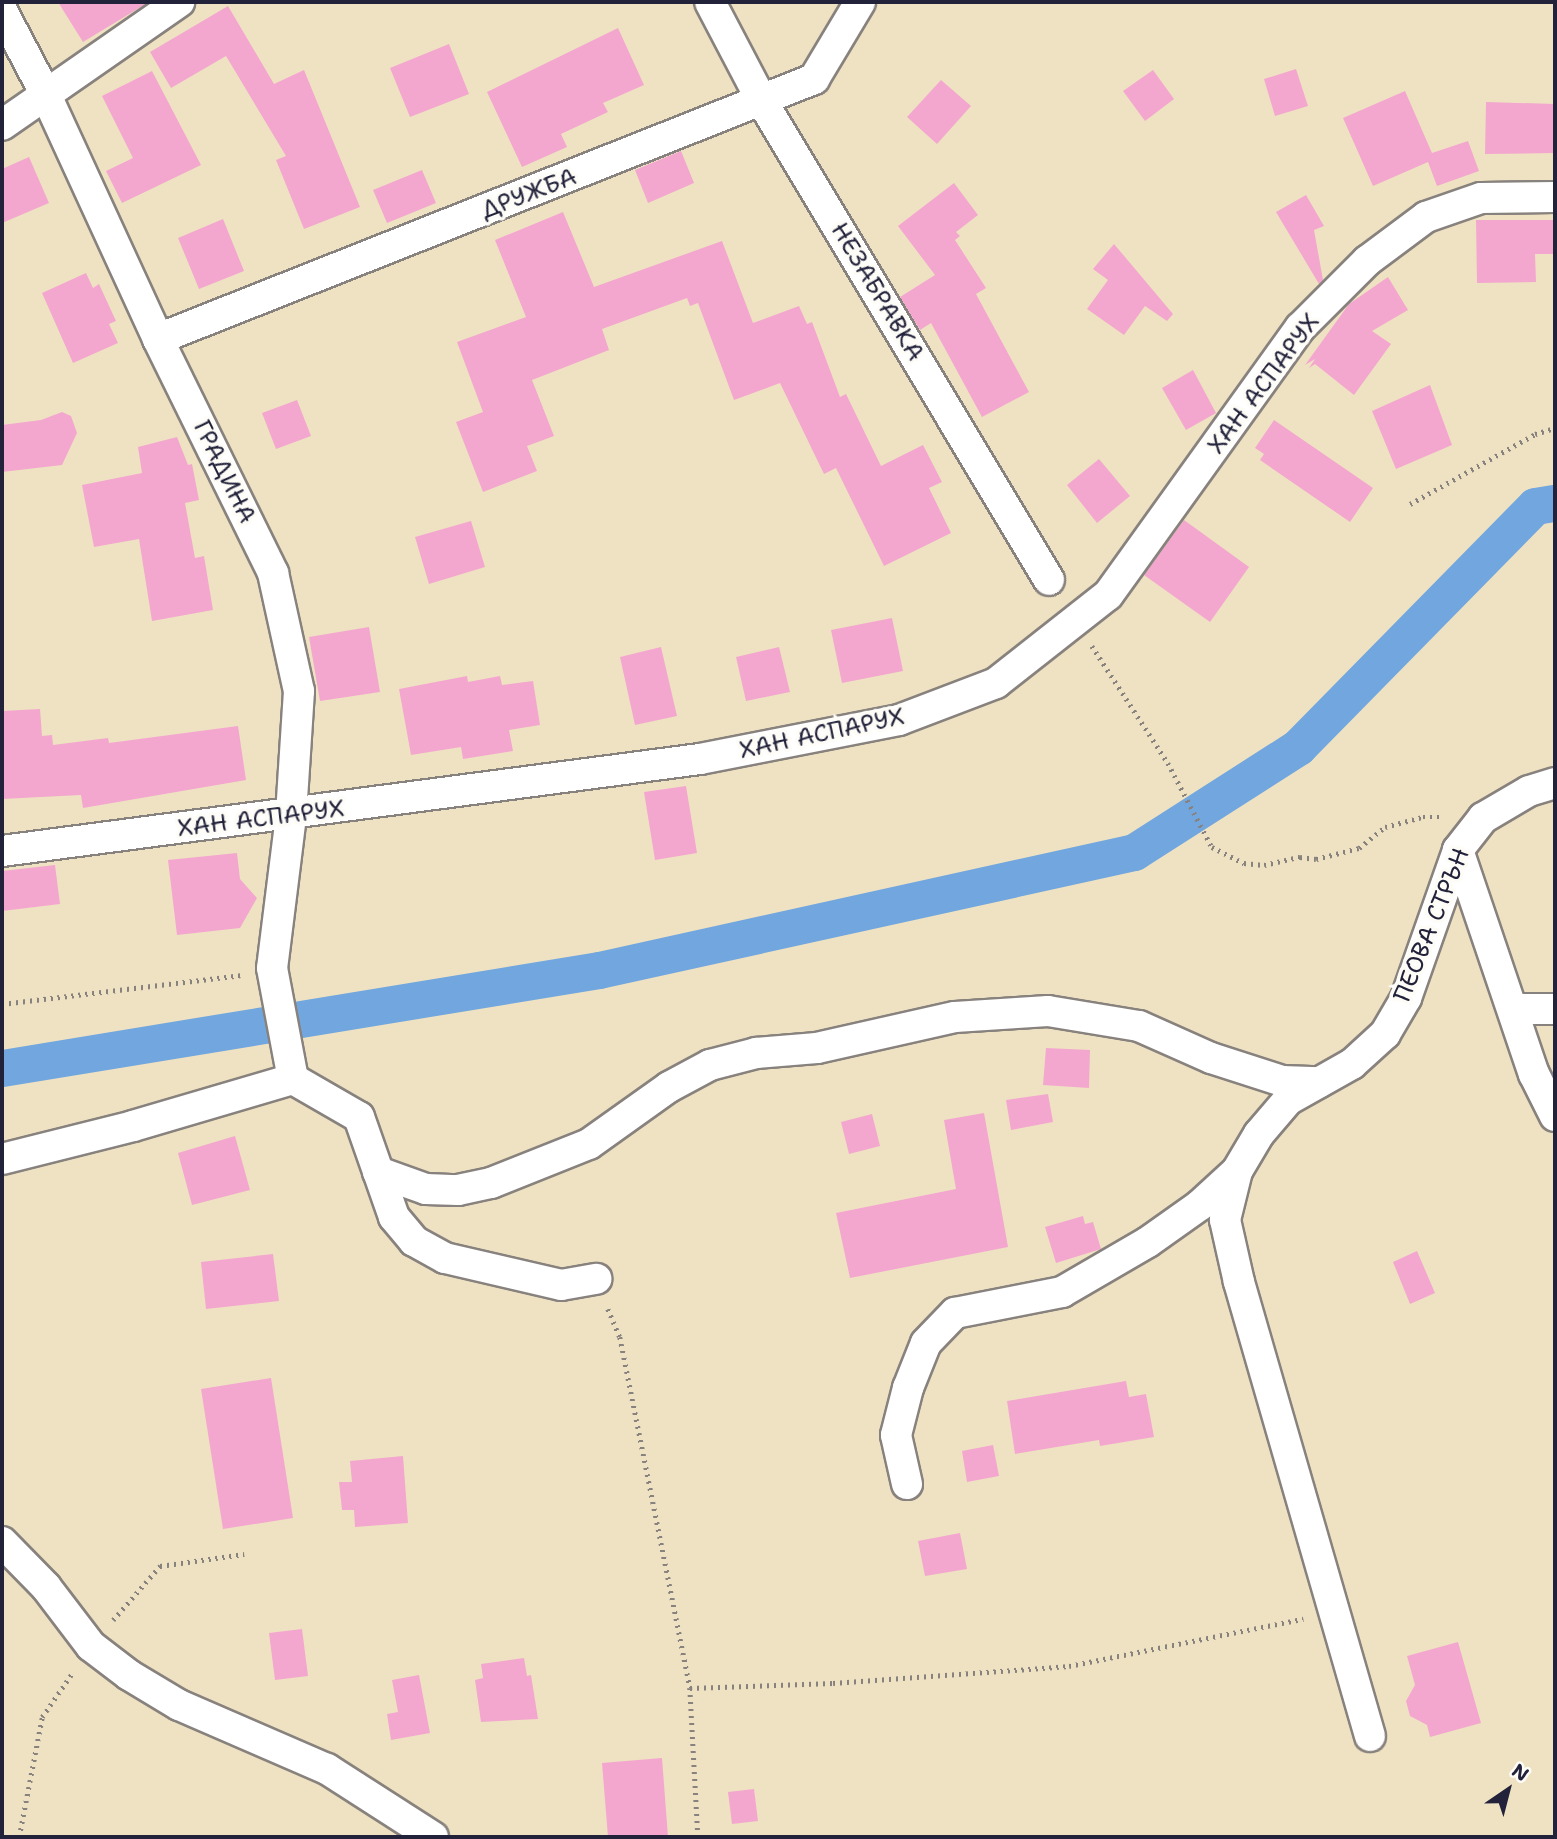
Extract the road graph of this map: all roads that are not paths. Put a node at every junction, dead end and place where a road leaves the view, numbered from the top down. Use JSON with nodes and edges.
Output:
{"nodes":[{"id":1,"x":179,"y":2,"type":"edge"},
{"id":2,"x":710,"y":2,"type":"edge"},
{"id":3,"x":860,"y":2,"type":"edge"},
{"id":4,"x":2,"y":11,"type":"edge"},
{"id":5,"x":46,"y":93,"type":"junction"},
{"id":6,"x":763,"y":103,"type":"junction"},
{"id":7,"x":2,"y":125,"type":"edge"},
{"id":8,"x":1555,"y":197,"type":"edge"},
{"id":9,"x":158,"y":339,"type":"junction"},
{"id":10,"x":1049,"y":580,"type":"dead end"},
{"id":11,"x":1555,"y":783,"type":"edge"},
{"id":12,"x":291,"y":816,"type":"junction"},
{"id":13,"x":1458,"y":850,"type":"junction"},
{"id":14,"x":2,"y":851,"type":"edge"},
{"id":15,"x":1514,"y":1009,"type":"junction"},
{"id":16,"x":1555,"y":1009,"type":"edge"},
{"id":17,"x":293,"y":1079,"type":"junction"},
{"id":18,"x":1320,"y":1082,"type":"junction"},
{"id":19,"x":1555,"y":1116,"type":"edge"},
{"id":20,"x":2,"y":1159,"type":"edge"},
{"id":21,"x":1237,"y":1171,"type":"junction"},
{"id":22,"x":378,"y":1172,"type":"junction"},
{"id":23,"x":596,"y":1279,"type":"road end"},
{"id":24,"x":907,"y":1484,"type":"dead end"},
{"id":25,"x":2,"y":1542,"type":"edge"},
{"id":26,"x":1370,"y":1736,"type":"dead end"},
{"id":27,"x":433,"y":1837,"type":"edge"}],
"edges":[{"from":1,"to":5,"type":"street"},
{"from":2,"to":6,"type":"street","name":"НЕЗАБРАВКА"},
{"from":3,"to":6,"type":"street","name":"ДРУЖБА"},
{"from":4,"to":5,"type":"street","name":"ГРАДИНА"},
{"from":5,"to":7,"type":"street"},
{"from":5,"to":9,"type":"street","name":"ГРАДИНА"},
{"from":6,"to":9,"type":"street","name":"ДРУЖБА"},
{"from":6,"to":10,"type":"street","name":"НЕЗАБРАВКА"},
{"from":8,"to":12,"type":"street","name":"ХАН АСПАРУХ"},
{"from":9,"to":12,"type":"street","name":"ГРАДИНА"},
{"from":11,"to":13,"type":"street","name":"ПЕОВА СТРЪН"},
{"from":12,"to":14,"type":"street","name":"ХАН АСПАРУХ"},
{"from":12,"to":17,"type":"street","name":"ГРАДИНА"},
{"from":13,"to":15,"type":"street"},
{"from":13,"to":18,"type":"street","name":"ПЕОВА СТРЪН"},
{"from":15,"to":16,"type":"street"},
{"from":15,"to":19,"type":"street"},
{"from":17,"to":20,"type":"street"},
{"from":17,"to":22,"type":"street"},
{"from":18,"to":21,"type":"street","name":"ПЕОВА СТРЪН"},
{"from":18,"to":22,"type":"street"},
{"from":21,"to":24,"type":"street"},
{"from":21,"to":26,"type":"street"},
{"from":22,"to":23,"type":"street"},
{"from":25,"to":27,"type":"street"}]}
